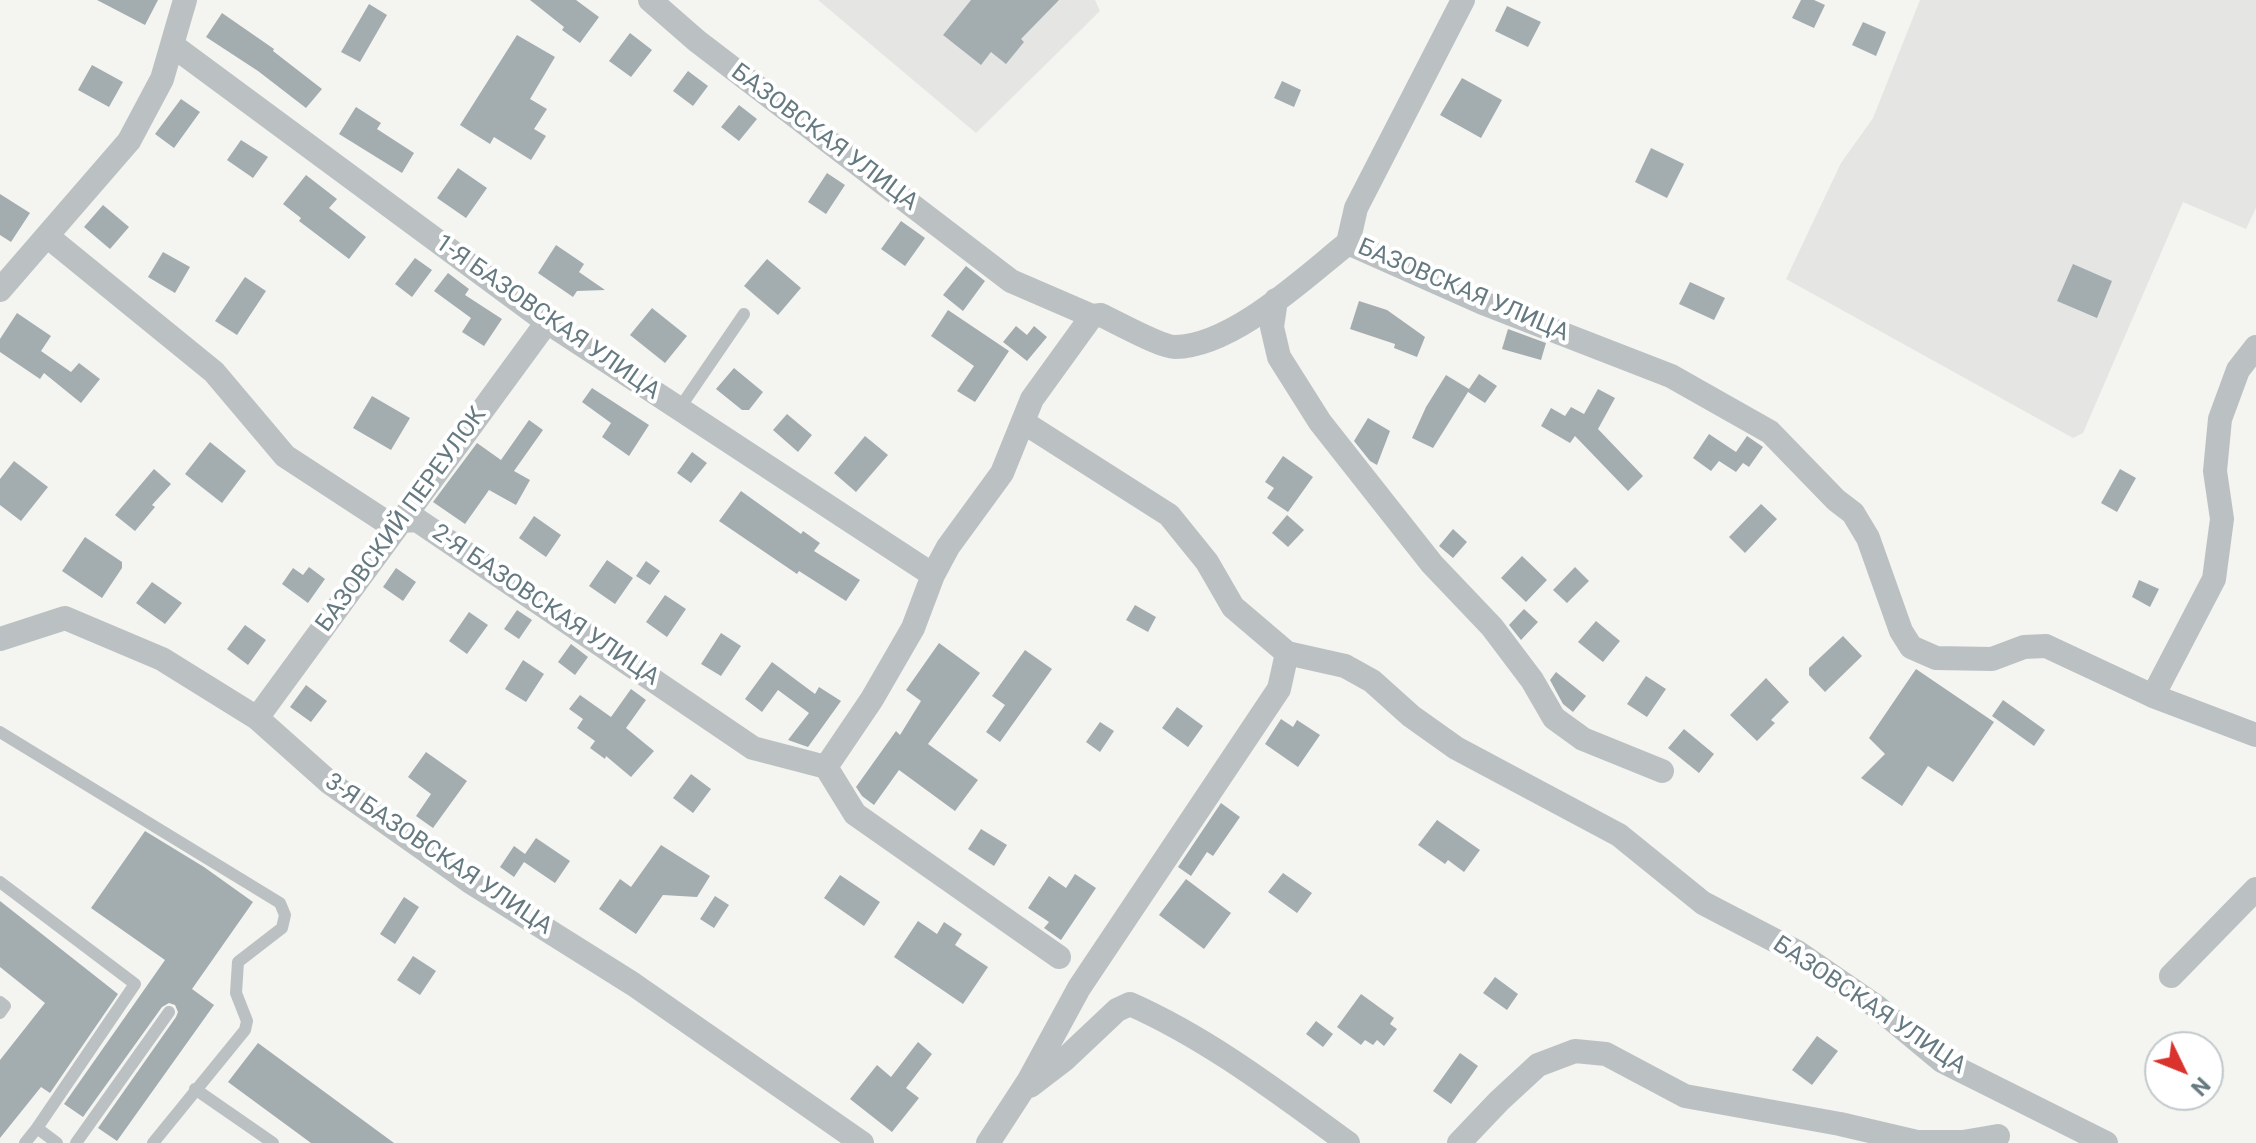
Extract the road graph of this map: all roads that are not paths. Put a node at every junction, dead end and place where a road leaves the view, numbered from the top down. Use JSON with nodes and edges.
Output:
{"nodes":[{"id":1,"x":185,"y":0,"type":"edge"},
{"id":2,"x":650,"y":0,"type":"edge"},
{"id":3,"x":1463,"y":0,"type":"edge"},
{"id":4,"x":172,"y":45,"type":"junction"},
{"id":5,"x":47,"y":236,"type":"junction"},
{"id":6,"x":1348,"y":243,"type":"junction"},
{"id":7,"x":0,"y":290,"type":"edge"},
{"id":8,"x":1276,"y":300,"type":"junction"},
{"id":9,"x":744,"y":314,"type":"dead end"},
{"id":10,"x":1096,"y":315,"type":"junction"},
{"id":11,"x":547,"y":322,"type":"junction"},
{"id":12,"x":2256,"y":347,"type":"edge"},
{"id":13,"x":679,"y":409,"type":"junction"},
{"id":14,"x":1023,"y":422,"type":"junction"},
{"id":15,"x":401,"y":521,"type":"junction"},
{"id":16,"x":933,"y":575,"type":"junction"},
{"id":17,"x":0,"y":639,"type":"edge"},
{"id":18,"x":1287,"y":653,"type":"junction"},
{"id":19,"x":2153,"y":696,"type":"junction"},
{"id":20,"x":257,"y":718,"type":"junction"},
{"id":21,"x":0,"y":732,"type":"edge"},
{"id":22,"x":2256,"y":735,"type":"edge"},
{"id":23,"x":826,"y":767,"type":"junction"},
{"id":24,"x":1662,"y":771,"type":"dead end"},
{"id":25,"x":0,"y":882,"type":"edge"},
{"id":26,"x":2256,"y":889,"type":"edge"},
{"id":27,"x":1059,"y":957,"type":"dead end"},
{"id":28,"x":2171,"y":976,"type":"dead end"},
{"id":29,"x":0,"y":1002,"type":"edge"},
{"id":30,"x":169,"y":1012,"type":"dead end"},
{"id":31,"x":0,"y":1013,"type":"edge"},
{"id":32,"x":195,"y":1089,"type":"junction"},
{"id":33,"x":1020,"y":1094,"type":"junction"},
{"id":34,"x":2021,"y":1100,"type":"junction"},
{"id":35,"x":37,"y":1128,"type":"junction"},
{"id":36,"x":1996,"y":1139,"type":"edge"},
{"id":37,"x":161,"y":1140,"type":"edge"},
{"id":38,"x":25,"y":1143,"type":"edge"},
{"id":39,"x":57,"y":1143,"type":"edge"},
{"id":40,"x":76,"y":1143,"type":"edge"},
{"id":41,"x":273,"y":1143,"type":"edge"},
{"id":42,"x":862,"y":1143,"type":"edge"},
{"id":43,"x":988,"y":1143,"type":"edge"},
{"id":44,"x":1348,"y":1143,"type":"edge"},
{"id":45,"x":1459,"y":1143,"type":"edge"},
{"id":46,"x":2106,"y":1143,"type":"edge"}],
"edges":[{"from":1,"to":4,"type":"street"},
{"from":2,"to":10,"type":"street","name":"БАЗОВСКАЯ УЛИЦА"},
{"from":3,"to":6,"type":"street"},
{"from":4,"to":5,"type":"street"},
{"from":4,"to":11,"type":"street","name":"1-Я БАЗОВСКАЯ УЛИЦА"},
{"from":5,"to":7,"type":"street"},
{"from":5,"to":15,"type":"street","name":"2-Я БАЗОВСКАЯ УЛИЦА"},
{"from":6,"to":8,"type":"street","name":"БАЗОВСКАЯ УЛИЦА"},
{"from":6,"to":19,"type":"street","name":"БАЗОВСКАЯ УЛИЦА"},
{"from":8,"to":10,"type":"street","name":"БАЗОВСКАЯ УЛИЦА"},
{"from":8,"to":24,"type":"street"},
{"from":9,"to":13,"type":"lane"},
{"from":10,"to":14,"type":"street"},
{"from":11,"to":13,"type":"street","name":"1-Я БАЗОВСКАЯ УЛИЦА"},
{"from":11,"to":15,"type":"street","name":"БАЗОВСКИЙ ПЕРЕУЛОК"},
{"from":12,"to":19,"type":"street"},
{"from":13,"to":16,"type":"street","name":"1-Я БАЗОВСКАЯ УЛИЦА"},
{"from":14,"to":16,"type":"street"},
{"from":14,"to":18,"type":"street","name":"БАЗОВСКАЯ УЛИЦА"},
{"from":15,"to":20,"type":"street","name":"БАЗОВСКИЙ ПЕРЕУЛОК"},
{"from":15,"to":23,"type":"street","name":"2-Я БАЗОВСКАЯ УЛИЦА"},
{"from":16,"to":23,"type":"street"},
{"from":17,"to":20,"type":"street","name":"3-Я БАЗОВСКАЯ УЛИЦА"},
{"from":18,"to":33,"type":"street"},
{"from":18,"to":34,"type":"street","name":"БАЗОВСКАЯ УЛИЦА"},
{"from":19,"to":22,"type":"street"},
{"from":20,"to":42,"type":"street","name":"3-Я БАЗОВСКАЯ УЛИЦА"},
{"from":21,"to":32,"type":"lane"},
{"from":23,"to":27,"type":"street"},
{"from":25,"to":35,"type":"lane"},
{"from":26,"to":28,"type":"street"},
{"from":29,"to":31,"type":"lane"},
{"from":30,"to":40,"type":"lane"},
{"from":32,"to":37,"type":"lane"},
{"from":32,"to":41,"type":"lane"},
{"from":33,"to":43,"type":"street"},
{"from":33,"to":44,"type":"street"},
{"from":34,"to":36,"type":"street"},
{"from":34,"to":46,"type":"street","name":"БАЗОВСКАЯ УЛИЦА"},
{"from":35,"to":38,"type":"lane"},
{"from":35,"to":39,"type":"lane"},
{"from":36,"to":45,"type":"street"}]}
